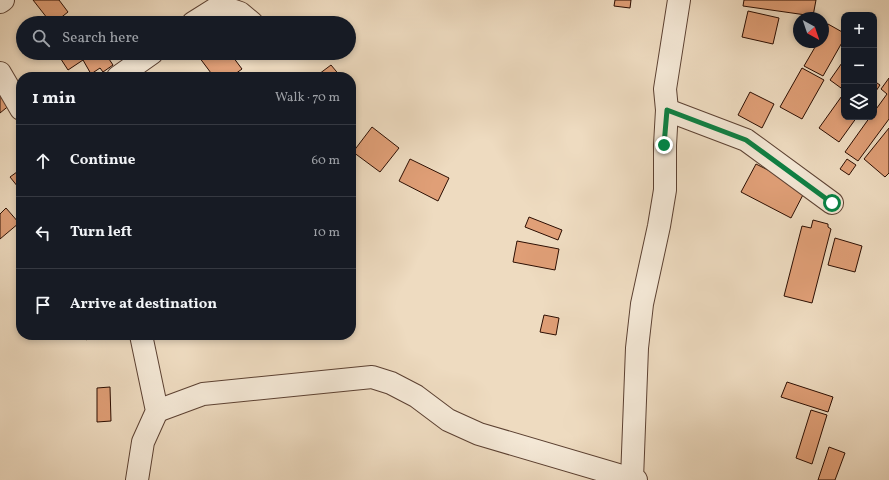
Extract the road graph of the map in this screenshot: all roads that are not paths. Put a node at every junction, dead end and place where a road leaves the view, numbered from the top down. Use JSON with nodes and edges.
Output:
{"nodes":[{"id":1,"x":3,"y":0,"type":"edge"},
{"id":2,"x":679,"y":0,"type":"edge"},
{"id":3,"x":0,"y":2,"type":"edge"},
{"id":4,"x":204,"y":16,"type":"edge"},
{"id":5,"x":244,"y":16,"type":"edge"},
{"id":6,"x":142,"y":60,"type":"edge"},
{"id":7,"x":125,"y":72,"type":"edge"},
{"id":8,"x":0,"y":73,"type":"edge"},
{"id":9,"x":16,"y":100,"type":"edge"},
{"id":10,"x":667,"y":110,"type":"junction"},
{"id":11,"x":832,"y":203,"type":"dead end"},
{"id":12,"x":142,"y":340,"type":"edge"},
{"id":13,"x":157,"y":411,"type":"junction"},
{"id":14,"x":137,"y":480,"type":"edge"},
{"id":15,"x":634,"y":480,"type":"edge"}],
"edges":[{"from":1,"to":3,"type":"street"},
{"from":2,"to":10,"type":"street"},
{"from":4,"to":5,"type":"street"},
{"from":6,"to":7,"type":"street"},
{"from":8,"to":9,"type":"street"},
{"from":10,"to":11,"type":"street"},
{"from":10,"to":15,"type":"street"},
{"from":12,"to":13,"type":"street"},
{"from":13,"to":14,"type":"street"},
{"from":13,"to":15,"type":"street"}]}
